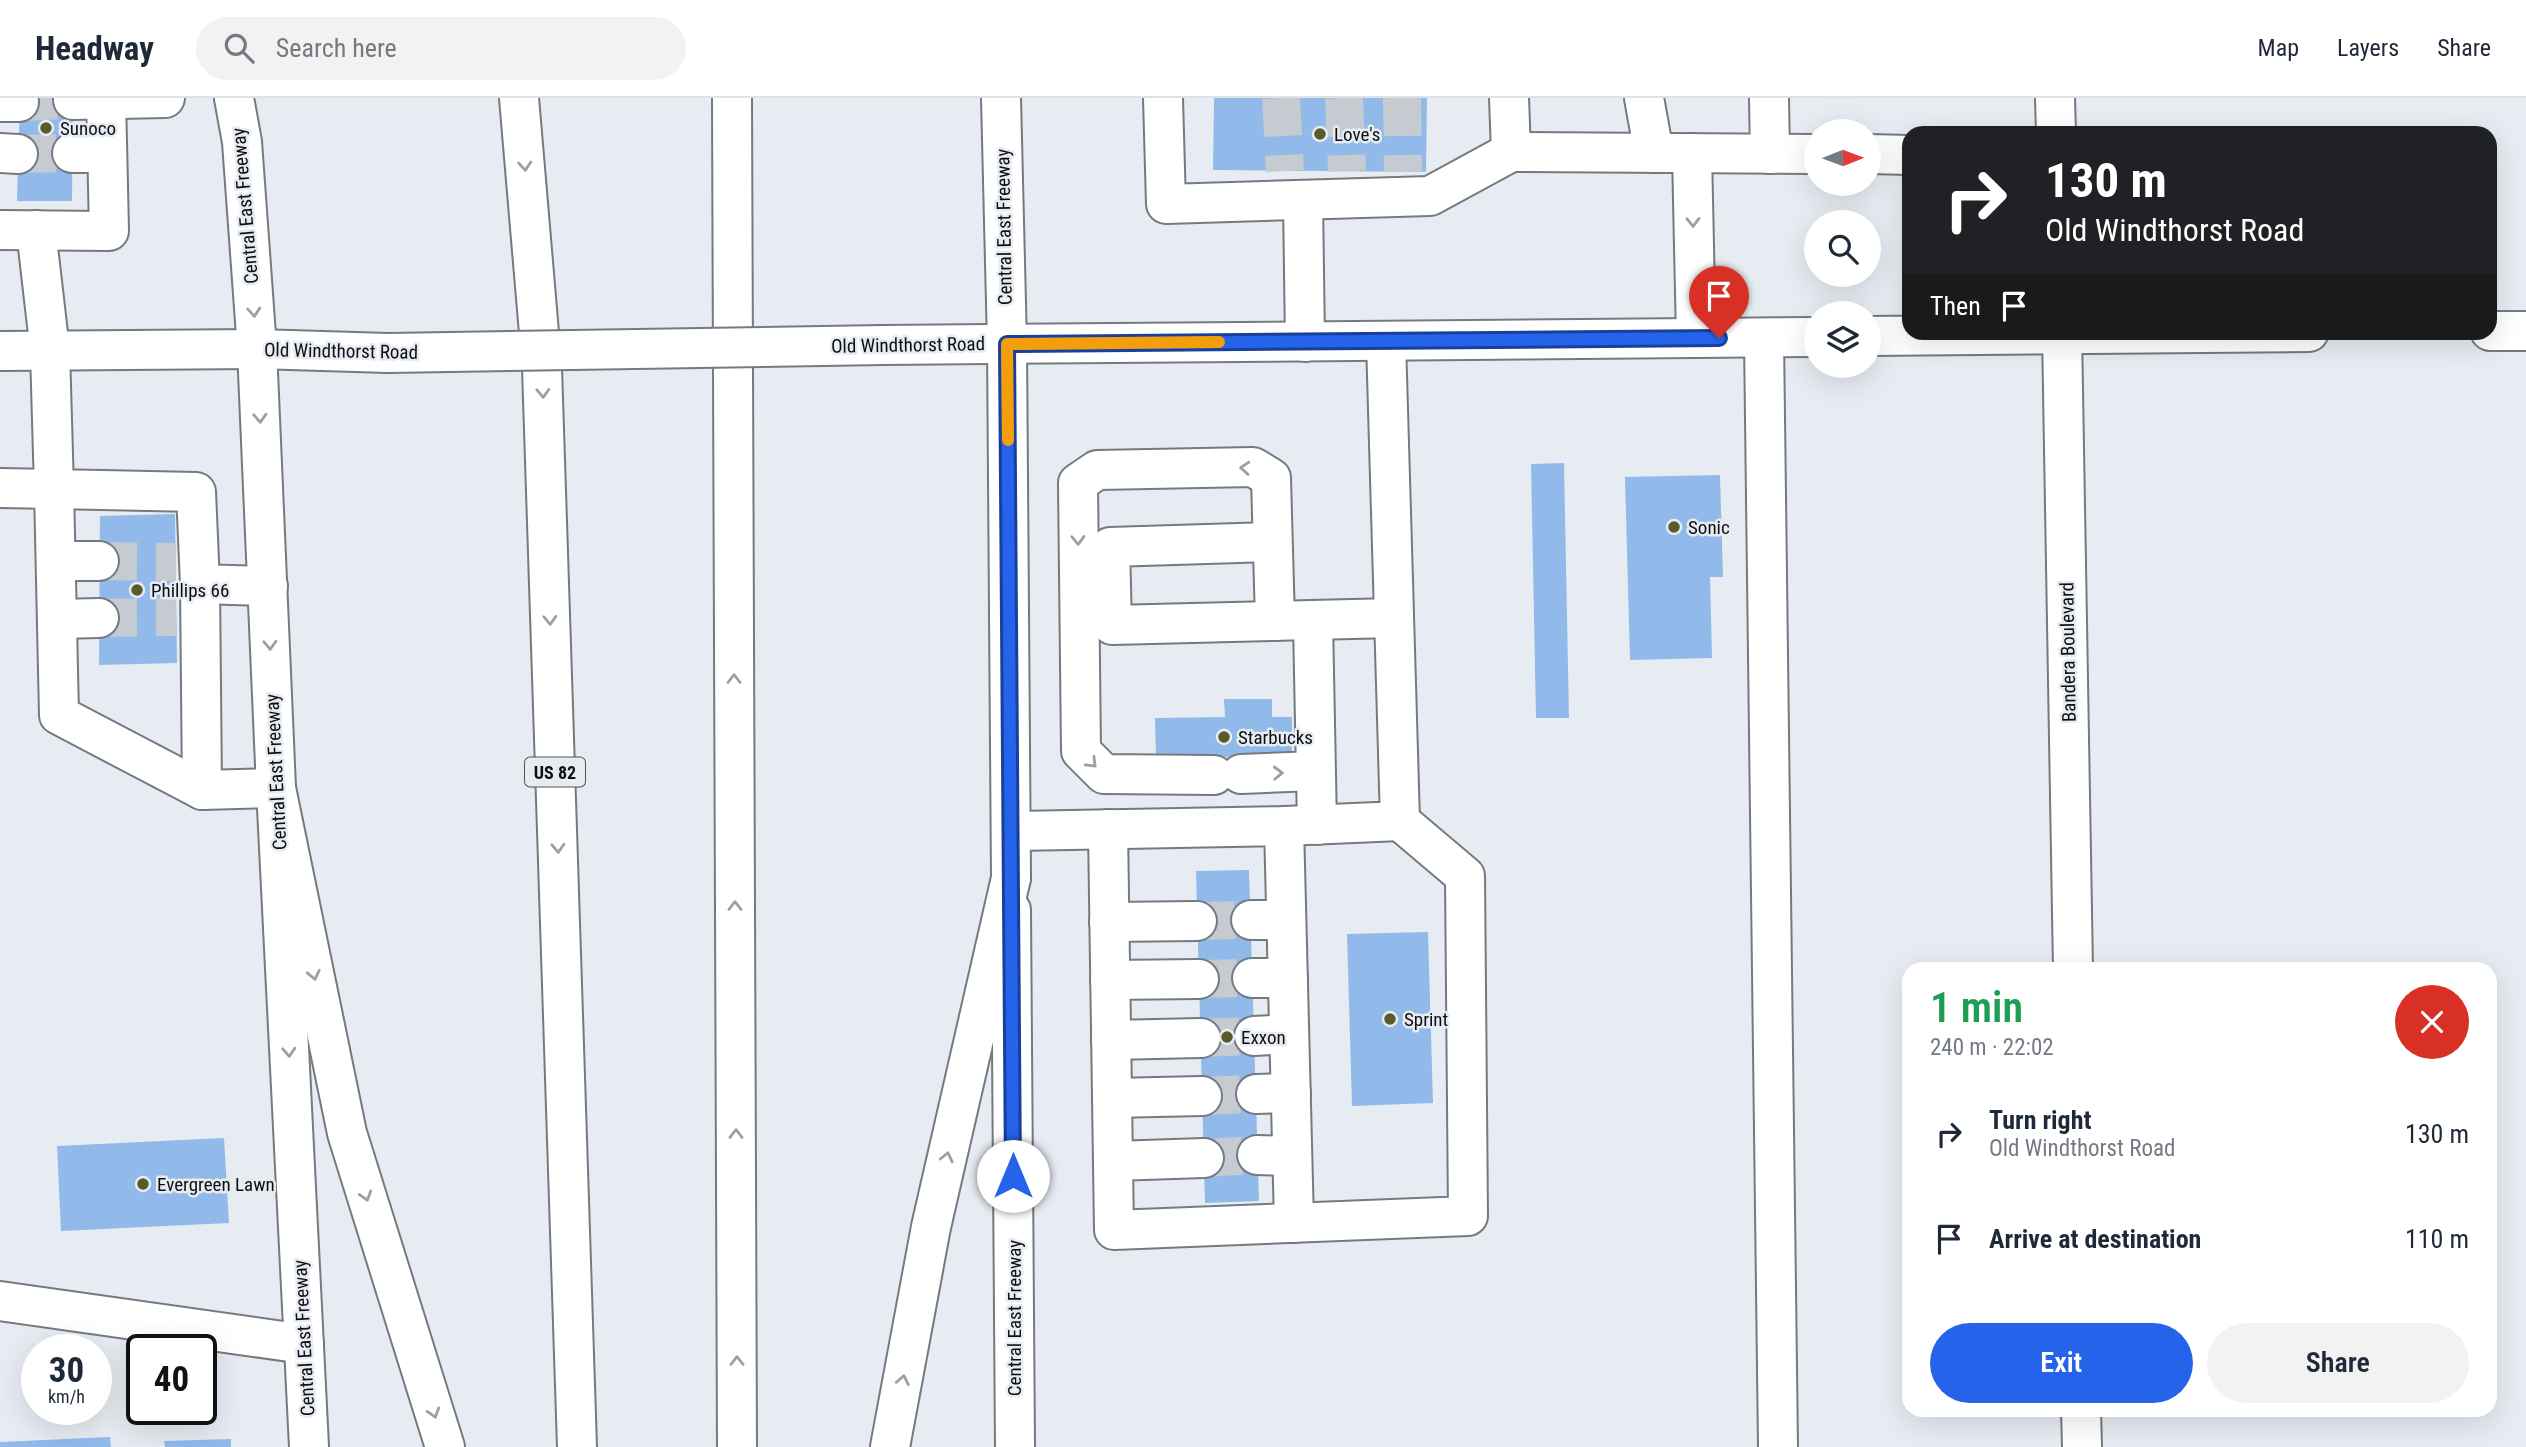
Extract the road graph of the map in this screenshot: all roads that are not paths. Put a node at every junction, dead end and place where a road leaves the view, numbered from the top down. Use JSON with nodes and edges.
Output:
{"nodes":[{"id":1,"x":165,"y":98,"type":"edge"},
{"id":2,"x":234,"y":98,"type":"edge"},
{"id":3,"x":519,"y":98,"type":"edge"},
{"id":4,"x":732,"y":98,"type":"edge"},
{"id":5,"x":1001,"y":98,"type":"edge"},
{"id":6,"x":1163,"y":98,"type":"edge"},
{"id":7,"x":1509,"y":98,"type":"edge"},
{"id":8,"x":1644,"y":98,"type":"edge"},
{"id":9,"x":1769,"y":98,"type":"edge"},
{"id":10,"x":2054,"y":98,"type":"edge"},
{"id":11,"x":95,"y":99,"type":"edge"},
{"id":12,"x":2056,"y":126,"type":"edge"},
{"id":13,"x":1511,"y":152,"type":"junction"},
{"id":14,"x":1654,"y":153,"type":"junction"},
{"id":15,"x":1692,"y":153,"type":"junction"},
{"id":16,"x":1770,"y":154,"type":"junction"},
{"id":17,"x":1804,"y":154,"type":"edge"},
{"id":18,"x":1881,"y":154,"type":"edge"},
{"id":19,"x":1902,"y":155,"type":"edge"},
{"id":20,"x":1291,"y":190,"type":"junction"},
{"id":21,"x":18,"y":230,"type":"edge"},
{"id":22,"x":2497,"y":331,"type":"edge"},
{"id":23,"x":2526,"y":331,"type":"edge"},
{"id":24,"x":1902,"y":335,"type":"edge"},
{"id":25,"x":1881,"y":336,"type":"edge"},
{"id":26,"x":1804,"y":337,"type":"edge"},
{"id":27,"x":1696,"y":338,"type":"junction"},
{"id":28,"x":1764,"y":338,"type":"junction"},
{"id":29,"x":2062,"y":340,"type":"edge"},
{"id":30,"x":1305,"y":341,"type":"junction"},
{"id":31,"x":1386,"y":341,"type":"junction"},
{"id":32,"x":1007,"y":344,"type":"junction"},
{"id":33,"x":257,"y":349,"type":"junction"},
{"id":34,"x":0,"y":351,"type":"edge"},
{"id":35,"x":50,"y":351,"type":"junction"},
{"id":36,"x":0,"y":488,"type":"edge"},
{"id":37,"x":54,"y":489,"type":"junction"},
{"id":38,"x":1271,"y":542,"type":"junction"},
{"id":39,"x":56,"y":561,"type":"junction"},
{"id":40,"x":99,"y":561,"type":"tunnel mouth"},
{"id":41,"x":268,"y":586,"type":"junction"},
{"id":42,"x":190,"y":588,"type":"junction"},
{"id":43,"x":99,"y":618,"type":"tunnel mouth"},
{"id":44,"x":1394,"y":618,"type":"junction"},
{"id":45,"x":58,"y":620,"type":"junction"},
{"id":46,"x":1275,"y":621,"type":"junction"},
{"id":47,"x":1314,"y":621,"type":"junction"},
{"id":48,"x":1315,"y":771,"type":"junction"},
{"id":49,"x":276,"y":788,"type":"junction"},
{"id":50,"x":202,"y":790,"type":"junction"},
{"id":51,"x":1400,"y":821,"type":"junction"},
{"id":52,"x":1300,"y":826,"type":"junction"},
{"id":53,"x":1108,"y":829,"type":"junction"},
{"id":54,"x":1011,"y":831,"type":"junction"},
{"id":55,"x":1011,"y":878,"type":"junction"},
{"id":56,"x":1197,"y":921,"type":"tunnel mouth"},
{"id":57,"x":1109,"y":922,"type":"junction"},
{"id":58,"x":2073,"y":962,"type":"edge"},
{"id":59,"x":1199,"y":979,"type":"tunnel mouth"},
{"id":60,"x":1110,"y":980,"type":"junction"},
{"id":61,"x":1200,"y":1038,"type":"tunnel mouth"},
{"id":62,"x":1111,"y":1040,"type":"junction"},
{"id":63,"x":1202,"y":1096,"type":"tunnel mouth"},
{"id":64,"x":1112,"y":1098,"type":"junction"},
{"id":65,"x":1204,"y":1158,"type":"tunnel mouth"},
{"id":66,"x":1113,"y":1161,"type":"junction"},
{"id":67,"x":1294,"y":1223,"type":"junction"},
{"id":68,"x":0,"y":1301,"type":"edge"},
{"id":69,"x":304,"y":1344,"type":"junction"},
{"id":70,"x":2081,"y":1417,"type":"edge"},
{"id":71,"x":309,"y":1447,"type":"edge"},
{"id":72,"x":445,"y":1447,"type":"edge"},
{"id":73,"x":578,"y":1447,"type":"edge"},
{"id":74,"x":737,"y":1447,"type":"edge"},
{"id":75,"x":890,"y":1447,"type":"edge"},
{"id":76,"x":1015,"y":1447,"type":"edge"},
{"id":77,"x":1778,"y":1447,"type":"edge"},
{"id":78,"x":2082,"y":1447,"type":"edge"}],
"edges":[{"from":1,"to":11,"type":"main road"},
{"from":2,"to":33,"type":"main road","name":"Central East Freeway","one_way":true},
{"from":3,"to":73,"type":"main road","number":"US 82","one_way":true},
{"from":74,"to":4,"type":"main road","one_way":true},
{"from":5,"to":32,"type":"main road","name":"Central East Freeway"},
{"from":6,"to":20,"type":"main road"},
{"from":7,"to":13,"type":"main road"},
{"from":8,"to":14,"type":"main road"},
{"from":9,"to":16,"type":"main road"},
{"from":10,"to":12,"type":"main road"},
{"from":11,"to":21,"type":"main road"},
{"from":13,"to":14,"type":"main road"},
{"from":13,"to":20,"type":"main road"},
{"from":14,"to":15,"type":"main road"},
{"from":15,"to":16,"type":"main road"},
{"from":15,"to":27,"type":"main road","one_way":true},
{"from":16,"to":17,"type":"main road"},
{"from":18,"to":19,"type":"main road"},
{"from":20,"to":30,"type":"main road"},
{"from":21,"to":35,"type":"main road"},
{"from":22,"to":23,"type":"main road"},
{"from":24,"to":25,"type":"main road"},
{"from":26,"to":28,"type":"main road","name":"Old Windthorst Road"},
{"from":27,"to":28,"type":"main road","name":"Old Windthorst Road"},
{"from":27,"to":31,"type":"main road","name":"Old Windthorst Road"},
{"from":28,"to":77,"type":"main road"},
{"from":29,"to":58,"type":"main road","name":"Bandera Boulevard"},
{"from":30,"to":31,"type":"main road","name":"Old Windthorst Road"},
{"from":30,"to":32,"type":"main road","name":"Old Windthorst Road"},
{"from":31,"to":44,"type":"main road"},
{"from":32,"to":33,"type":"main road","name":"Old Windthorst Road","bridge":true},
{"from":32,"to":54,"type":"main road","name":"Central East Freeway"},
{"from":33,"to":35,"type":"main road","name":"Old Windthorst Road"},
{"from":33,"to":41,"type":"main road","name":"Central East Freeway","one_way":true},
{"from":34,"to":35,"type":"main road","name":"Old Windthorst Road"},
{"from":35,"to":37,"type":"main road"},
{"from":36,"to":37,"type":"main road"},
{"from":37,"to":39,"type":"main road"},
{"from":37,"to":42,"type":"main road"},
{"from":38,"to":46,"type":"main road"},
{"from":38,"to":46,"type":"main road"},
{"from":38,"to":48,"type":"main road","one_way":true},
{"from":39,"to":40,"type":"main road"},
{"from":39,"to":45,"type":"main road"},
{"from":41,"to":42,"type":"main road"},
{"from":41,"to":49,"type":"main road","name":"Central East Freeway","one_way":true},
{"from":42,"to":50,"type":"main road"},
{"from":43,"to":45,"type":"main road"},
{"from":44,"to":47,"type":"main road"},
{"from":44,"to":51,"type":"main road"},
{"from":45,"to":50,"type":"main road"},
{"from":46,"to":47,"type":"main road"},
{"from":47,"to":48,"type":"main road"},
{"from":48,"to":52,"type":"main road"},
{"from":49,"to":50,"type":"main road"},
{"from":49,"to":69,"type":"main road","name":"Central East Freeway","one_way":true},
{"from":49,"to":72,"type":"main road","one_way":true},
{"from":51,"to":52,"type":"main road"},
{"from":51,"to":67,"type":"main road"},
{"from":52,"to":53,"type":"main road"},
{"from":52,"to":67,"type":"main road"},
{"from":53,"to":54,"type":"main road"},
{"from":53,"to":57,"type":"main road"},
{"from":54,"to":55,"type":"main road","name":"Central East Freeway"},
{"from":75,"to":55,"type":"main road","one_way":true},
{"from":55,"to":76,"type":"main road","name":"Central East Freeway"},
{"from":56,"to":57,"type":"main road"},
{"from":57,"to":60,"type":"main road"},
{"from":59,"to":60,"type":"main road"},
{"from":60,"to":62,"type":"main road"},
{"from":61,"to":62,"type":"main road"},
{"from":62,"to":64,"type":"main road"},
{"from":63,"to":64,"type":"main road"},
{"from":64,"to":66,"type":"main road"},
{"from":65,"to":66,"type":"main road"},
{"from":66,"to":67,"type":"main road"},
{"from":68,"to":69,"type":"main road"},
{"from":69,"to":71,"type":"main road","name":"Central East Freeway"},
{"from":70,"to":78,"type":"main road"}]}
